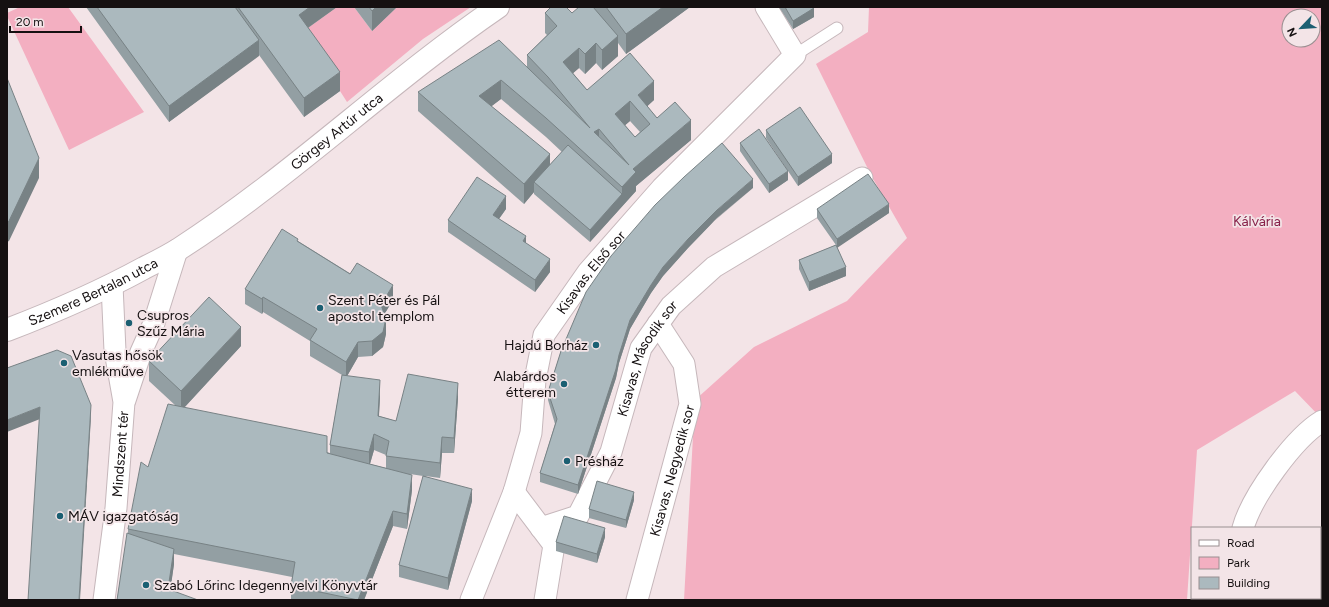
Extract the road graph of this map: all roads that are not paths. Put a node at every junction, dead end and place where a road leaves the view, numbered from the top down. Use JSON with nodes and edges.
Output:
{"nodes":[{"id":1,"x":766,"y":7,"type":"edge"},
{"id":2,"x":498,"y":8,"type":"edge"},
{"id":3,"x":837,"y":28,"type":"dead end"},
{"id":4,"x":795,"y":55,"type":"junction"},
{"id":5,"x":862,"y":178,"type":"edge"},
{"id":6,"x":177,"y":250,"type":"junction"},
{"id":7,"x":112,"y":285,"type":"junction"},
{"id":8,"x":658,"y":324,"type":"junction"},
{"id":9,"x":7,"y":330,"type":"edge"},
{"id":10,"x":124,"y":402,"type":"junction"},
{"id":11,"x":1322,"y":421,"type":"edge"},
{"id":12,"x":514,"y":492,"type":"junction"},
{"id":13,"x":1243,"y":527,"type":"edge"},
{"id":14,"x":541,"y":528,"type":"junction"},
{"id":15,"x":104,"y":600,"type":"edge"},
{"id":16,"x":471,"y":600,"type":"edge"},
{"id":17,"x":545,"y":600,"type":"edge"},
{"id":18,"x":637,"y":600,"type":"edge"}],
"edges":[{"from":1,"to":4,"type":"street"},
{"from":2,"to":6,"type":"street","name":"Görgey Artúr utca"},
{"from":3,"to":4,"type":"lane"},
{"from":4,"to":12,"type":"street","name":"Kisavas, Első sor"},
{"from":5,"to":8,"type":"street","name":"Kisavas, Második sor"},
{"from":6,"to":7,"type":"street","name":"Szemere Bertalan utca"},
{"from":6,"to":10,"type":"street","name":"Mindszent tér"},
{"from":7,"to":9,"type":"street","name":"Szemere Bertalan utca"},
{"from":7,"to":10,"type":"street","name":"Mindszent tér"},
{"from":8,"to":14,"type":"street","name":"Kisavas, Második sor"},
{"from":8,"to":18,"type":"street","name":"Kisavas, Negyedik sor"},
{"from":10,"to":15,"type":"street","name":"Mindszent tér"},
{"from":11,"to":13,"type":"street"},
{"from":12,"to":14,"type":"street"},
{"from":12,"to":16,"type":"street","name":"Kisavas, Első sor"},
{"from":14,"to":17,"type":"street"}]}
